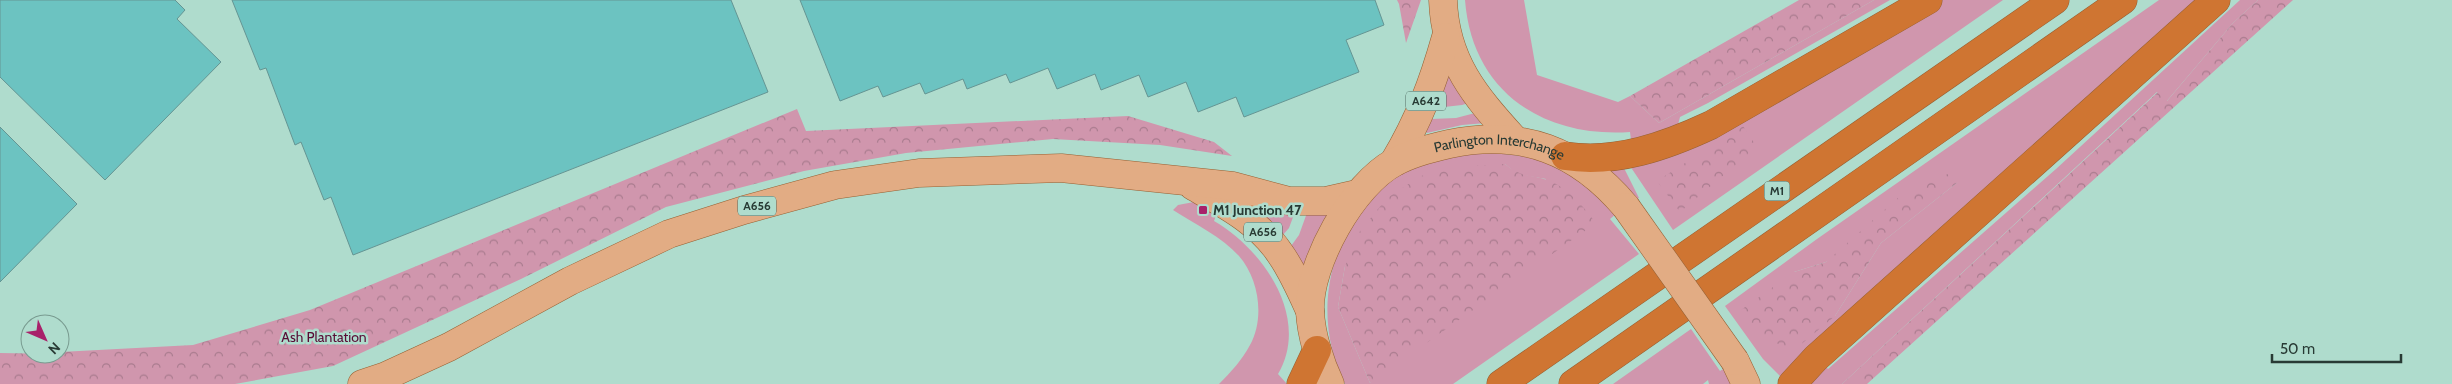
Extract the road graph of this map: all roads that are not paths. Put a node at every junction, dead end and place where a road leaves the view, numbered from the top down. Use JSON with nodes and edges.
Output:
{"nodes":[{"id":1,"x":1443,"y":0,"type":"edge"},
{"id":2,"x":1928,"y":0,"type":"edge"},
{"id":3,"x":2055,"y":0,"type":"edge"},
{"id":4,"x":2124,"y":0,"type":"edge"},
{"id":5,"x":2216,"y":0,"type":"edge"},
{"id":6,"x":1446,"y":36,"type":"junction"},
{"id":7,"x":1514,"y":139,"type":"junction"},
{"id":8,"x":1565,"y":156,"type":"junction"},
{"id":9,"x":1394,"y":162,"type":"junction"},
{"id":10,"x":1186,"y":181,"type":"junction"},
{"id":11,"x":1357,"y":194,"type":"junction"},
{"id":12,"x":1310,"y":311,"type":"junction"},
{"id":13,"x":1318,"y":350,"type":"junction"},
{"id":14,"x":1740,"y":373,"type":"edge"},
{"id":15,"x":362,"y":384,"type":"edge"},
{"id":16,"x":1301,"y":384,"type":"edge"},
{"id":17,"x":1330,"y":384,"type":"edge"},
{"id":18,"x":1501,"y":384,"type":"edge"},
{"id":19,"x":1573,"y":384,"type":"edge"},
{"id":20,"x":1792,"y":384,"type":"edge"}],
"edges":[{"from":1,"to":6,"type":"main road","number":"A642"},
{"from":2,"to":8,"type":"highway"},
{"from":3,"to":18,"type":"highway","number":"M1"},
{"from":4,"to":19,"type":"highway"},
{"from":5,"to":20,"type":"highway"},
{"from":6,"to":7,"type":"main road","number":"A642"},
{"from":6,"to":9,"type":"main road","number":"A642"},
{"from":7,"to":8,"type":"main road","name":"Parlington Interchange"},
{"from":7,"to":9,"type":"main road","name":"Parlington Interchange"},
{"from":8,"to":14,"type":"main road","name":"Parlington Interchange","bridge":true},
{"from":9,"to":11,"type":"main road","name":"Parlington Interchange"},
{"from":10,"to":11,"type":"main road","number":"A656"},
{"from":10,"to":12,"type":"main road","number":"A656"},
{"from":10,"to":15,"type":"main road","number":"A656"},
{"from":11,"to":12,"type":"main road","name":"Parlington Interchange"},
{"from":12,"to":13,"type":"main road","name":"Parlington Interchange"},
{"from":13,"to":16,"type":"highway"},
{"from":13,"to":17,"type":"main road","name":"Parlington Interchange"}]}
